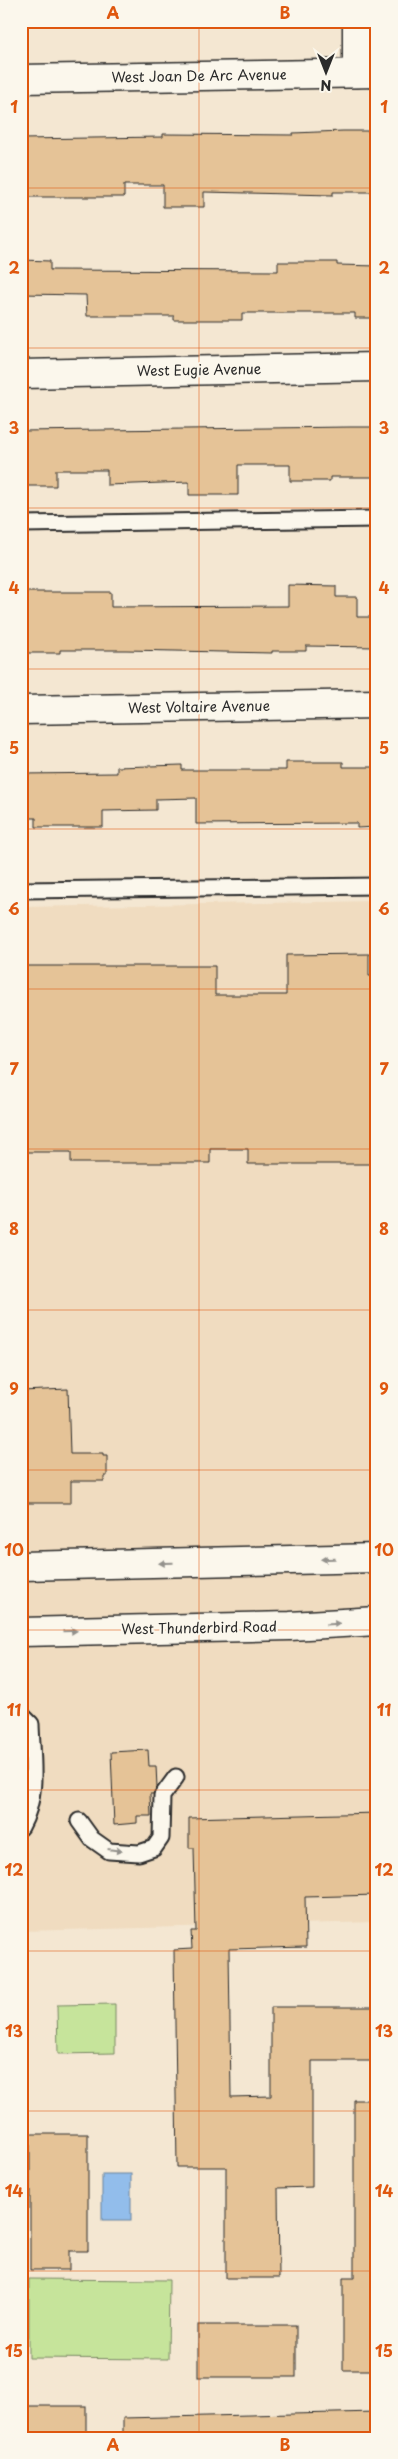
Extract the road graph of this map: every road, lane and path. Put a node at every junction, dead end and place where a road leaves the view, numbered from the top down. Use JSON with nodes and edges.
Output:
{"nodes":[{"id":1,"x":357,"y":21,"type":"edge"},
{"id":2,"x":367,"y":73,"type":"edge"},
{"id":3,"x":21,"y":79,"type":"edge"},
{"id":4,"x":377,"y":368,"type":"edge"},
{"id":5,"x":21,"y":374,"type":"edge"},
{"id":6,"x":377,"y":519,"type":"edge"},
{"id":7,"x":21,"y":524,"type":"edge"},
{"id":8,"x":377,"y":704,"type":"edge"},
{"id":9,"x":21,"y":710,"type":"edge"},
{"id":10,"x":377,"y":886,"type":"edge"},
{"id":11,"x":21,"y":890,"type":"edge"},
{"id":12,"x":377,"y":1558,"type":"edge"},
{"id":13,"x":21,"y":1566,"type":"edge"},
{"id":14,"x":377,"y":1621,"type":"edge"},
{"id":15,"x":21,"y":1632,"type":"edge"},
{"id":16,"x":21,"y":1714,"type":"edge"},
{"id":17,"x":176,"y":1778,"type":"dead end"},
{"id":18,"x":78,"y":1821,"type":"dead end"},
{"id":19,"x":21,"y":1827,"type":"edge"}],
"edges":[{"from":1,"to":2,"type":"street"},
{"from":2,"to":3,"type":"street","name":"West Joan De Arc Avenue"},
{"from":4,"to":5,"type":"street","name":"West Eugie Avenue"},
{"from":6,"to":7,"type":"lane"},
{"from":8,"to":9,"type":"street","name":"West Voltaire Avenue"},
{"from":10,"to":11,"type":"lane"},
{"from":12,"to":13,"type":"street","one_way":true},
{"from":15,"to":14,"type":"street","name":"West Thunderbird Road","one_way":true},
{"from":16,"to":19,"type":"lane"},
{"from":18,"to":17,"type":"lane","one_way":true}]}
